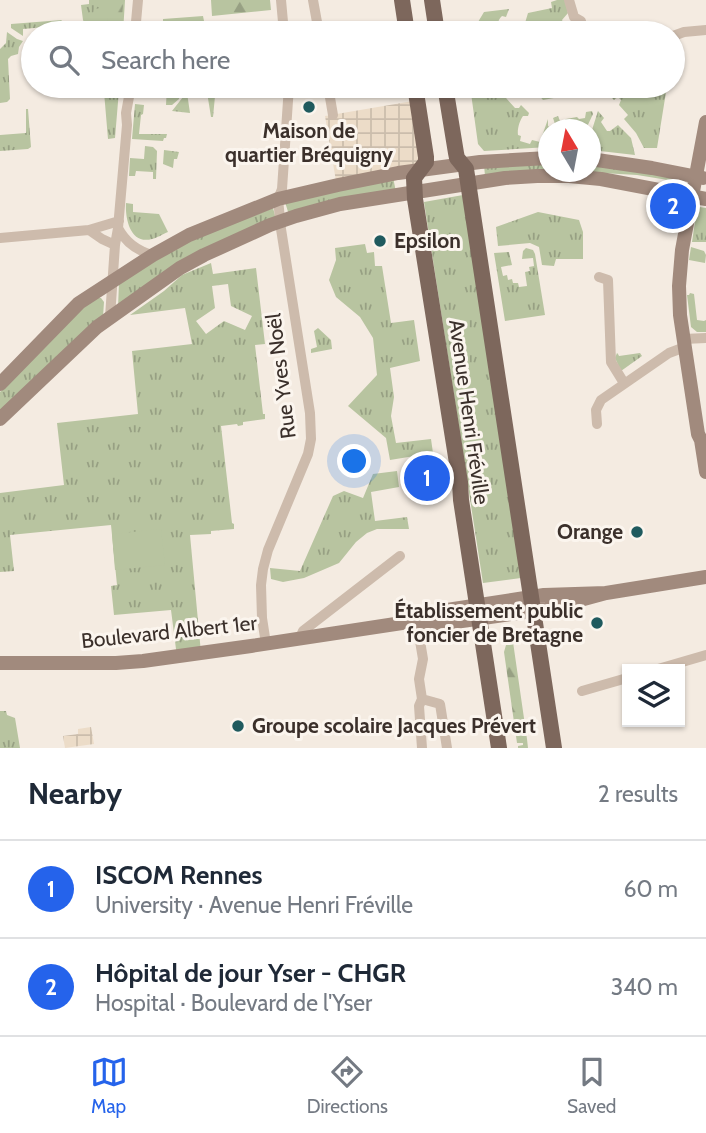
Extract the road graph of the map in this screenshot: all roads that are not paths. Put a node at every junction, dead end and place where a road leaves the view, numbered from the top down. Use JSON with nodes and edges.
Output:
{"nodes":[{"id":1,"x":138,"y":0,"type":"edge"},
{"id":2,"x":281,"y":0,"type":"edge"},
{"id":3,"x":313,"y":0,"type":"edge"},
{"id":4,"x":402,"y":0,"type":"edge"},
{"id":5,"x":432,"y":0,"type":"edge"},
{"id":6,"x":569,"y":0,"type":"edge"},
{"id":7,"x":136,"y":21,"type":"edge"},
{"id":8,"x":283,"y":21,"type":"edge"},
{"id":9,"x":317,"y":21,"type":"edge"},
{"id":10,"x":405,"y":21,"type":"edge"},
{"id":11,"x":435,"y":21,"type":"edge"},
{"id":12,"x":581,"y":21,"type":"edge"},
{"id":13,"x":706,"y":30,"type":"edge"},
{"id":14,"x":685,"y":32,"type":"edge"},
{"id":15,"x":129,"y":98,"type":"edge"},
{"id":16,"x":288,"y":98,"type":"edge"},
{"id":17,"x":330,"y":98,"type":"edge"},
{"id":18,"x":417,"y":98,"type":"edge"},
{"id":19,"x":447,"y":98,"type":"edge"},
{"id":20,"x":333,"y":115,"type":"dead end"},
{"id":21,"x":706,"y":122,"type":"edge"},
{"id":22,"x":538,"y":158,"type":"edge"},
{"id":23,"x":601,"y":161,"type":"edge"},
{"id":24,"x":464,"y":164,"type":"junction"},
{"id":25,"x":419,"y":170,"type":"junction"},
{"id":26,"x":701,"y":177,"type":"edge"},
{"id":27,"x":469,"y":184,"type":"junction"},
{"id":28,"x":414,"y":192,"type":"junction"},
{"id":29,"x":699,"y":198,"type":"edge"},
{"id":30,"x":278,"y":200,"type":"junction"},
{"id":31,"x":280,"y":221,"type":"junction"},
{"id":32,"x":118,"y":225,"type":"junction"},
{"id":33,"x":89,"y":230,"type":"junction"},
{"id":34,"x":0,"y":238,"type":"edge"},
{"id":35,"x":115,"y":245,"type":"junction"},
{"id":36,"x":153,"y":256,"type":"junction"},
{"id":37,"x":599,"y":277,"type":"dead end"},
{"id":38,"x":112,"y":281,"type":"junction"},
{"id":39,"x":110,"y":317,"type":"junction"},
{"id":40,"x":706,"y":338,"type":"edge"},
{"id":41,"x":685,"y":343,"type":"junction"},
{"id":42,"x":624,"y":383,"type":"junction"},
{"id":43,"x":0,"y":384,"type":"edge"},
{"id":44,"x":0,"y":419,"type":"edge"},
{"id":45,"x":597,"y":424,"type":"dead end"},
{"id":46,"x":706,"y":471,"type":"edge"},
{"id":47,"x":400,"y":556,"type":"dead end"},
{"id":48,"x":706,"y":577,"type":"edge"},
{"id":49,"x":533,"y":604,"type":"junction"},
{"id":50,"x":478,"y":612,"type":"junction"},
{"id":51,"x":409,"y":623,"type":"junction"},
{"id":52,"x":300,"y":638,"type":"junction"},
{"id":53,"x":266,"y":644,"type":"junction"},
{"id":54,"x":706,"y":655,"type":"edge"},
{"id":55,"x":0,"y":663,"type":"edge"},
{"id":56,"x":675,"y":664,"type":"edge"},
{"id":57,"x":622,"y":679,"type":"edge"},
{"id":58,"x":582,"y":691,"type":"dead end"},
{"id":59,"x":422,"y":699,"type":"junction"},
{"id":60,"x":422,"y":748,"type":"edge"},
{"id":61,"x":447,"y":748,"type":"edge"},
{"id":62,"x":499,"y":748,"type":"edge"},
{"id":63,"x":554,"y":748,"type":"edge"}],
"edges":[{"from":1,"to":7,"type":"street"},
{"from":2,"to":8,"type":"street"},
{"from":3,"to":9,"type":"street"},
{"from":4,"to":10,"type":"main road"},
{"from":5,"to":11,"type":"main road"},
{"from":6,"to":12,"type":"street"},
{"from":13,"to":14,"type":"street"},
{"from":15,"to":32,"type":"street"},
{"from":16,"to":30,"type":"street","name":"Rue Yves Noël"},
{"from":17,"to":20,"type":"street"},
{"from":18,"to":25,"type":"main road","name":"Avenue Henri Fréville"},
{"from":19,"to":24,"type":"main road","name":"Avenue Henri Fréville"},
{"from":21,"to":26,"type":"main road"},
{"from":22,"to":24,"type":"main road"},
{"from":23,"to":26,"type":"main road"},
{"from":24,"to":25,"type":"main road"},
{"from":24,"to":27,"type":"main road","name":"Avenue Henri Fréville"},
{"from":25,"to":28,"type":"main road","name":"Avenue Henri Fréville"},
{"from":25,"to":30,"type":"main road"},
{"from":26,"to":29,"type":"main road"},
{"from":27,"to":28,"type":"main road"},
{"from":27,"to":29,"type":"main road"},
{"from":27,"to":49,"type":"main road","name":"Avenue Henri Fréville"},
{"from":28,"to":31,"type":"main road"},
{"from":28,"to":50,"type":"main road","name":"Avenue Henri Fréville"},
{"from":29,"to":41,"type":"main road"},
{"from":30,"to":31,"type":"street","name":"Rue Yves Noël"},
{"from":30,"to":36,"type":"main road"},
{"from":31,"to":39,"type":"main road"},
{"from":31,"to":53,"type":"street","name":"Rue Yves Noël"},
{"from":32,"to":33,"type":"street"},
{"from":32,"to":35,"type":"street"},
{"from":32,"to":36,"type":"street"},
{"from":33,"to":34,"type":"street"},
{"from":33,"to":35,"type":"street"},
{"from":35,"to":38,"type":"street"},
{"from":36,"to":38,"type":"main road"},
{"from":37,"to":42,"type":"street"},
{"from":38,"to":39,"type":"street"},
{"from":38,"to":43,"type":"main road"},
{"from":39,"to":44,"type":"main road"},
{"from":40,"to":41,"type":"street"},
{"from":41,"to":42,"type":"street"},
{"from":41,"to":46,"type":"main road"},
{"from":42,"to":45,"type":"street"},
{"from":47,"to":52,"type":"street"},
{"from":48,"to":49,"type":"main road","name":"Boulevard Albert 1er"},
{"from":49,"to":50,"type":"main road","name":"Boulevard Albert 1er"},
{"from":49,"to":63,"type":"main road","name":"Avenue Henri Fréville"},
{"from":50,"to":51,"type":"main road","name":"Boulevard Albert 1er"},
{"from":50,"to":62,"type":"main road","name":"Avenue Henri Fréville"},
{"from":51,"to":52,"type":"main road","name":"Boulevard Albert 1er"},
{"from":51,"to":59,"type":"street"},
{"from":52,"to":53,"type":"main road","name":"Boulevard Albert 1er"},
{"from":53,"to":55,"type":"main road","name":"Boulevard Albert 1er"},
{"from":54,"to":56,"type":"street"},
{"from":57,"to":58,"type":"street"},
{"from":59,"to":60,"type":"street"},
{"from":59,"to":61,"type":"street"}]}
